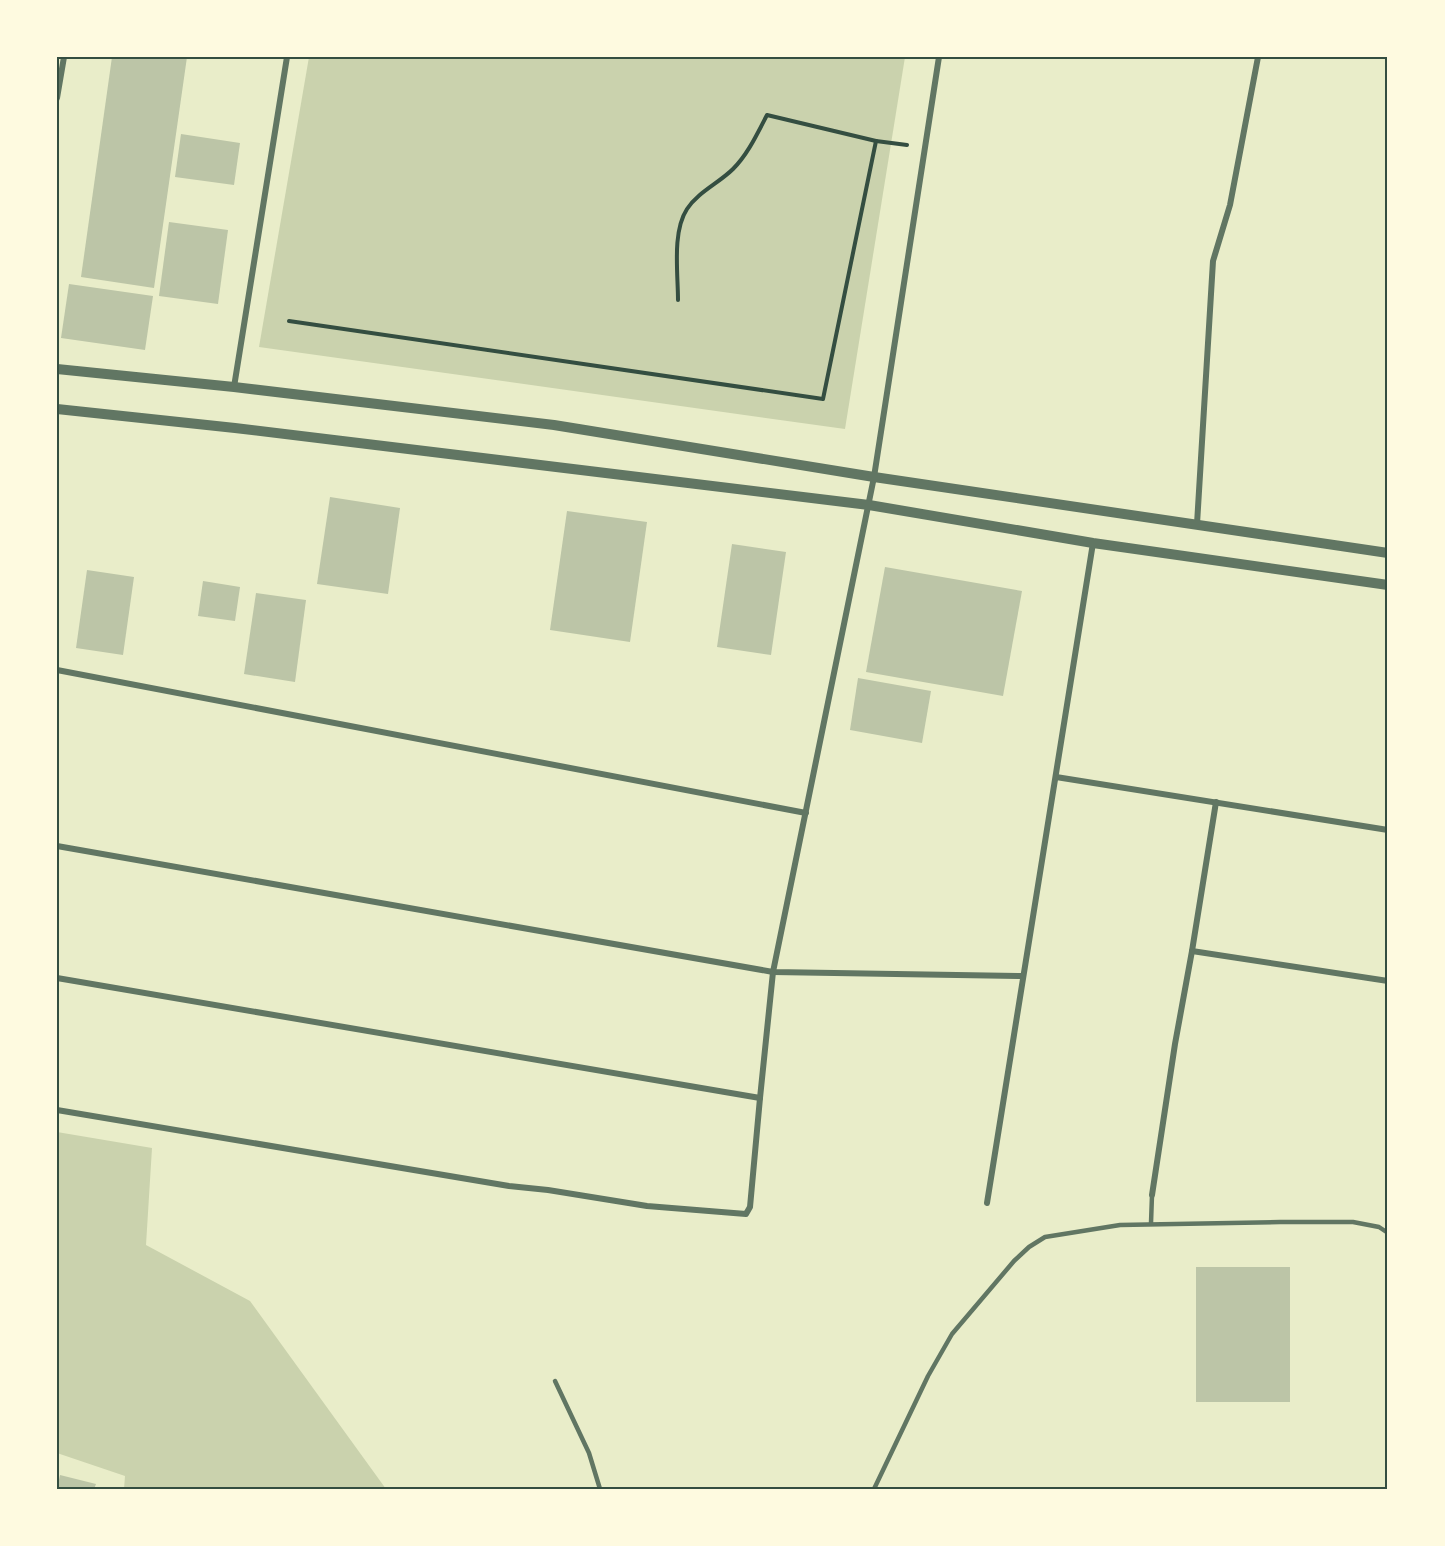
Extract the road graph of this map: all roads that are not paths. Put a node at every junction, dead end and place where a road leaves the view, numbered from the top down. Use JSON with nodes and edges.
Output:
{"nodes":[{"id":1,"x":64,"y":57,"type":"edge"},
{"id":2,"x":287,"y":57,"type":"edge"},
{"id":3,"x":939,"y":57,"type":"edge"},
{"id":4,"x":1258,"y":57,"type":"edge"},
{"id":5,"x":57,"y":98,"type":"edge"},
{"id":6,"x":57,"y":369,"type":"edge"},
{"id":7,"x":234,"y":387,"type":"junction"},
{"id":8,"x":57,"y":409,"type":"edge"},
{"id":9,"x":874,"y":477,"type":"junction"},
{"id":10,"x":868,"y":505,"type":"junction"},
{"id":11,"x":1197,"y":524,"type":"junction"},
{"id":12,"x":1093,"y":543,"type":"junction"},
{"id":13,"x":1388,"y":553,"type":"edge"},
{"id":14,"x":1388,"y":585,"type":"edge"},
{"id":15,"x":57,"y":670,"type":"edge"},
{"id":16,"x":1056,"y":777,"type":"junction"},
{"id":17,"x":1216,"y":802,"type":"junction"},
{"id":18,"x":806,"y":813,"type":"junction"},
{"id":19,"x":1388,"y":830,"type":"edge"},
{"id":20,"x":57,"y":846,"type":"edge"},
{"id":21,"x":1192,"y":951,"type":"junction"},
{"id":22,"x":773,"y":972,"type":"junction"},
{"id":23,"x":1023,"y":976,"type":"junction"},
{"id":24,"x":57,"y":978,"type":"edge"},
{"id":25,"x":1388,"y":981,"type":"edge"},
{"id":26,"x":760,"y":1098,"type":"junction"},
{"id":27,"x":57,"y":1110,"type":"edge"},
{"id":28,"x":1152,"y":1195,"type":"joint"},
{"id":29,"x":987,"y":1203,"type":"dead end"},
{"id":30,"x":1151,"y":1223,"type":"junction"},
{"id":31,"x":1388,"y":1233,"type":"edge"},
{"id":32,"x":555,"y":1381,"type":"dead end"},
{"id":33,"x":600,"y":1489,"type":"edge"},
{"id":34,"x":874,"y":1489,"type":"edge"}],
"edges":[{"from":1,"to":5,"type":"street"},
{"from":2,"to":7,"type":"street"},
{"from":3,"to":9,"type":"street"},
{"from":4,"to":11,"type":"street"},
{"from":6,"to":7,"type":"street"},
{"from":7,"to":9,"type":"street"},
{"from":8,"to":10,"type":"street"},
{"from":9,"to":10,"type":"street"},
{"from":9,"to":11,"type":"street"},
{"from":10,"to":12,"type":"street"},
{"from":10,"to":18,"type":"street"},
{"from":11,"to":13,"type":"street"},
{"from":12,"to":14,"type":"street"},
{"from":12,"to":16,"type":"street"},
{"from":15,"to":18,"type":"street"},
{"from":16,"to":17,"type":"street"},
{"from":16,"to":23,"type":"street"},
{"from":17,"to":19,"type":"street"},
{"from":17,"to":21,"type":"street"},
{"from":18,"to":22,"type":"street"},
{"from":20,"to":22,"type":"street"},
{"from":21,"to":25,"type":"street"},
{"from":21,"to":28,"type":"street"},
{"from":22,"to":23,"type":"street"},
{"from":22,"to":26,"type":"street"},
{"from":23,"to":29,"type":"street"},
{"from":24,"to":26,"type":"street"},
{"from":26,"to":27,"type":"street"},
{"from":28,"to":30,"type":"lane"},
{"from":30,"to":31,"type":"lane"},
{"from":30,"to":34,"type":"lane"},
{"from":32,"to":33,"type":"lane"}]}
